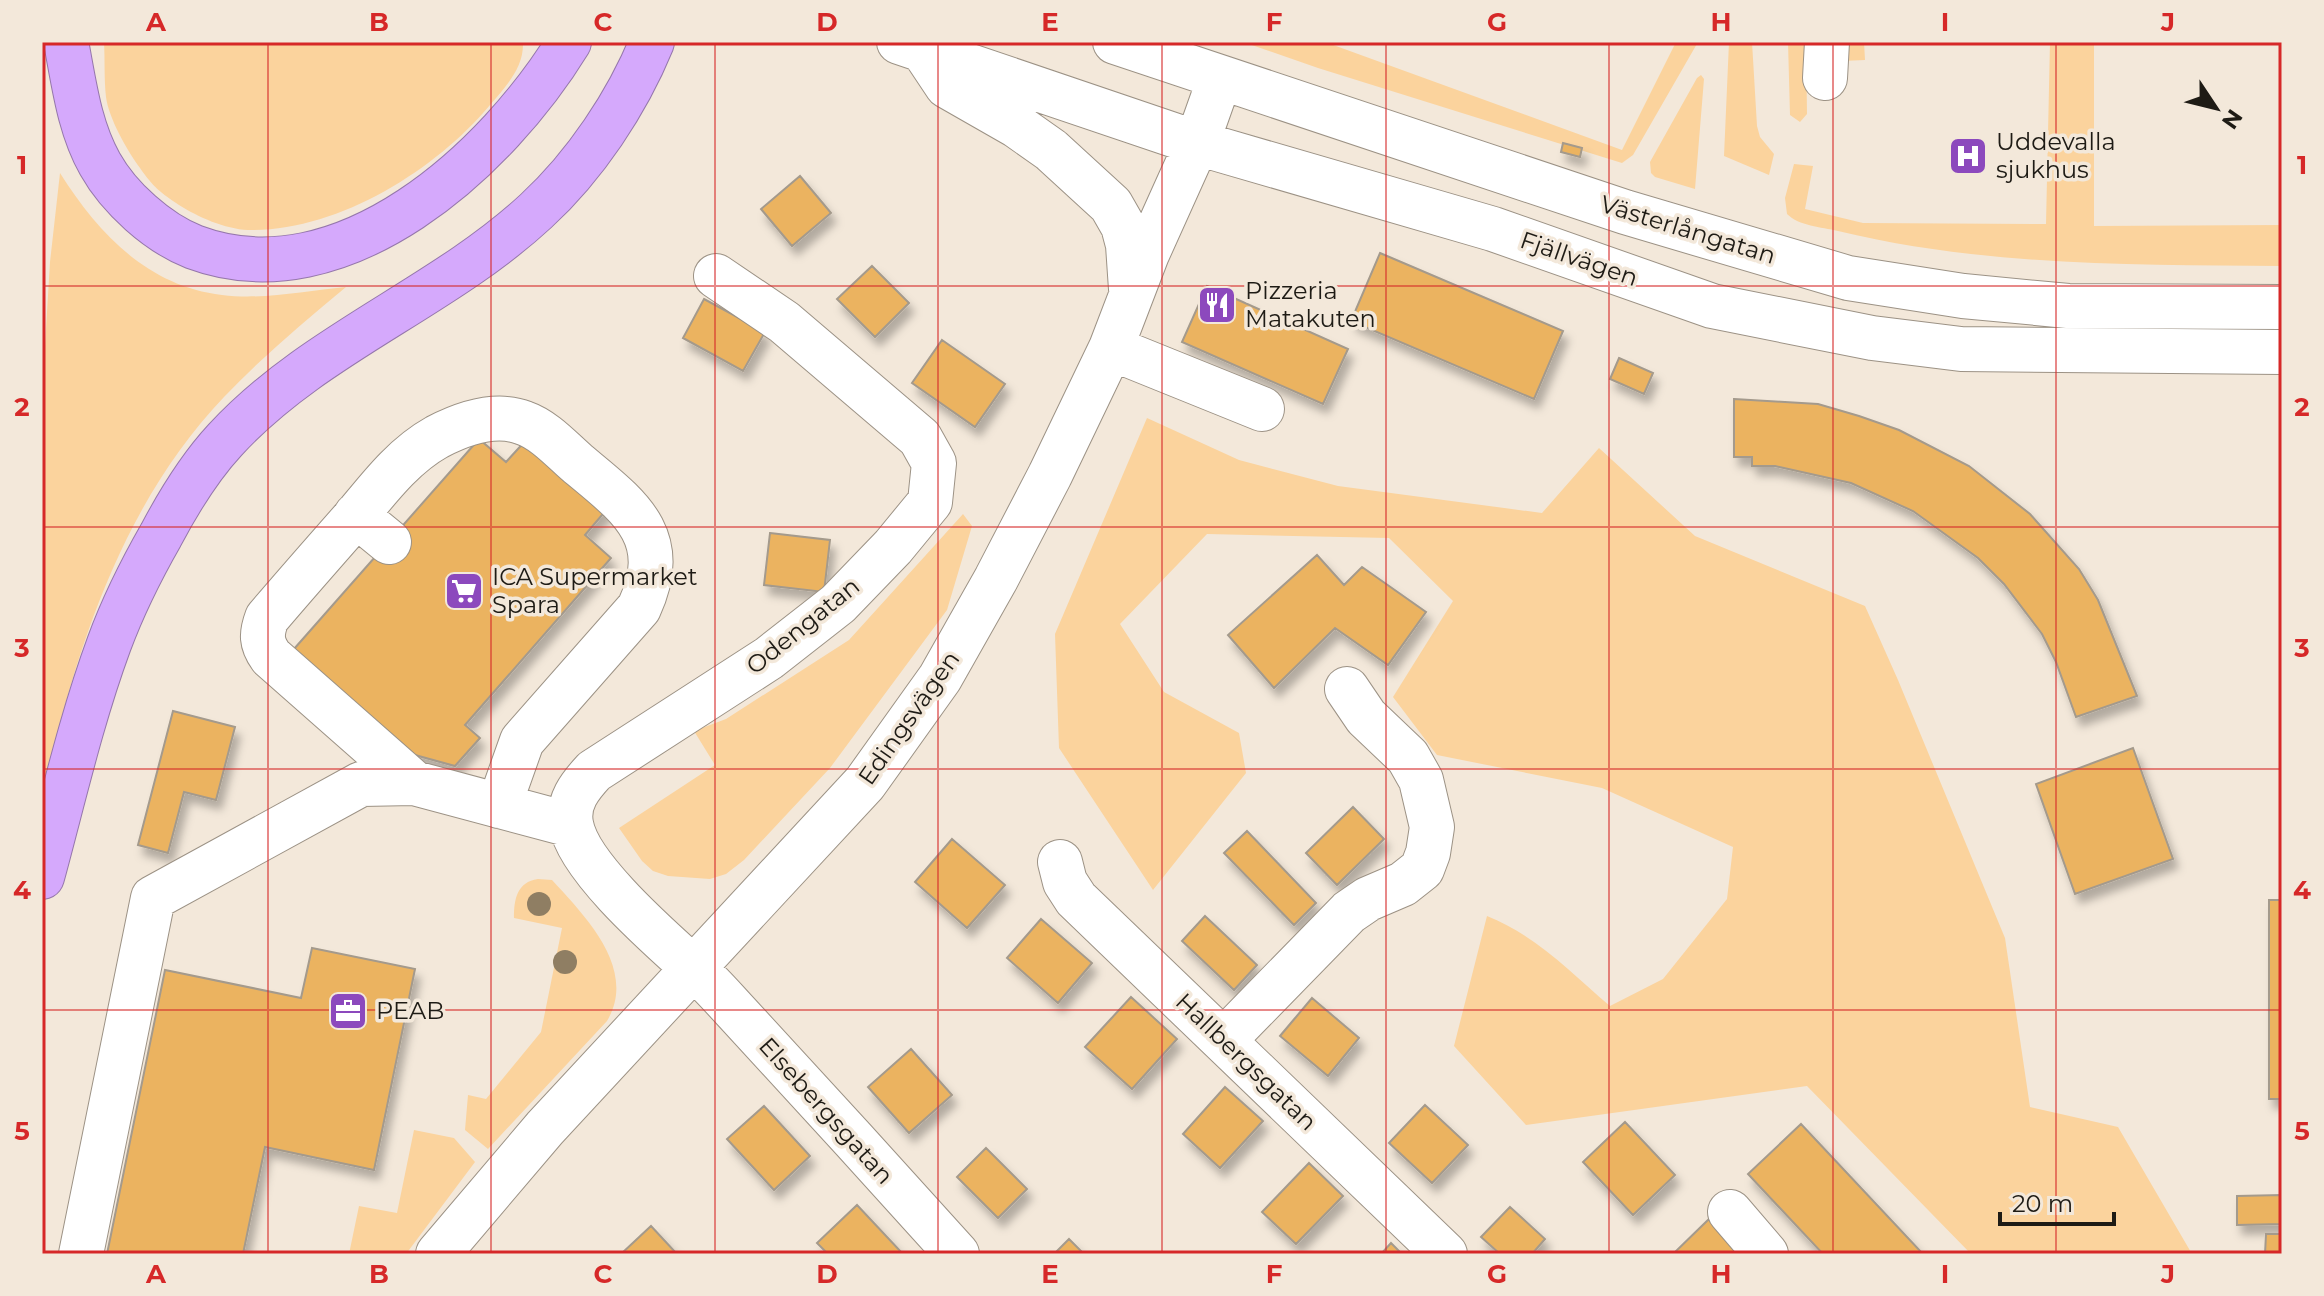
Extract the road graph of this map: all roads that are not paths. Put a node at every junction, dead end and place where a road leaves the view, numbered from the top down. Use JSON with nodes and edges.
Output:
{"nodes":[{"id":1,"x":66,"y":42,"type":"edge"},
{"id":2,"x":652,"y":42,"type":"edge"},
{"id":3,"x":1115,"y":42,"type":"edge"},
{"id":4,"x":911,"y":46,"type":"edge"},
{"id":5,"x":561,"y":47,"type":"edge"},
{"id":6,"x":1220,"y":78,"type":"junction"},
{"id":7,"x":1197,"y":143,"type":"junction"},
{"id":8,"x":716,"y":276,"type":"dead end"},
{"id":9,"x":1131,"y":295,"type":"junction"},
{"id":10,"x":2282,"y":307,"type":"edge"},
{"id":11,"x":1111,"y":348,"type":"junction"},
{"id":12,"x":2282,"y":352,"type":"edge"},
{"id":13,"x":1262,"y":409,"type":"dead end"},
{"id":14,"x":1347,"y":689,"type":"dead end"},
{"id":15,"x":414,"y":783,"type":"junction"},
{"id":16,"x":499,"y":806,"type":"junction"},
{"id":17,"x":571,"y":825,"type":"junction"},
{"id":18,"x":1060,"y":862,"type":"dead end"},
{"id":19,"x":42,"y":877,"type":"edge"},
{"id":20,"x":694,"y":968,"type":"junction"},
{"id":21,"x":1224,"y":1040,"type":"junction"},
{"id":22,"x":1730,"y":1212,"type":"dead end"},
{"id":23,"x":81,"y":1254,"type":"edge"},
{"id":24,"x":438,"y":1254,"type":"edge"},
{"id":25,"x":957,"y":1254,"type":"edge"},
{"id":26,"x":1445,"y":1254,"type":"edge"},
{"id":27,"x":1766,"y":1254,"type":"edge"}],
"edges":[{"from":1,"to":5,"type":"highway"},
{"from":2,"to":19,"type":"highway"},
{"from":3,"to":6,"type":"street","name":"Västerlångatan"},
{"from":4,"to":7,"type":"street","name":"Fjällvägen"},
{"from":4,"to":9,"type":"street"},
{"from":6,"to":7,"type":"street","name":"Edingsvägen"},
{"from":6,"to":10,"type":"street","name":"Västerlångatan"},
{"from":7,"to":9,"type":"street","name":"Edingsvägen"},
{"from":7,"to":12,"type":"street","name":"Fjällvägen"},
{"from":8,"to":17,"type":"street","name":"Odengatan"},
{"from":9,"to":11,"type":"street","name":"Edingsvägen"},
{"from":11,"to":13,"type":"street"},
{"from":11,"to":20,"type":"street","name":"Edingsvägen"},
{"from":14,"to":21,"type":"street"},
{"from":15,"to":16,"type":"street"},
{"from":15,"to":16,"type":"street"},
{"from":15,"to":23,"type":"street"},
{"from":16,"to":17,"type":"street"},
{"from":17,"to":20,"type":"street"},
{"from":18,"to":21,"type":"street","name":"Hallbergsgatan"},
{"from":20,"to":24,"type":"street","name":"Edingsvägen"},
{"from":20,"to":25,"type":"street","name":"Elsebergsgatan"},
{"from":21,"to":26,"type":"street","name":"Hallbergsgatan"},
{"from":22,"to":27,"type":"street"}]}
